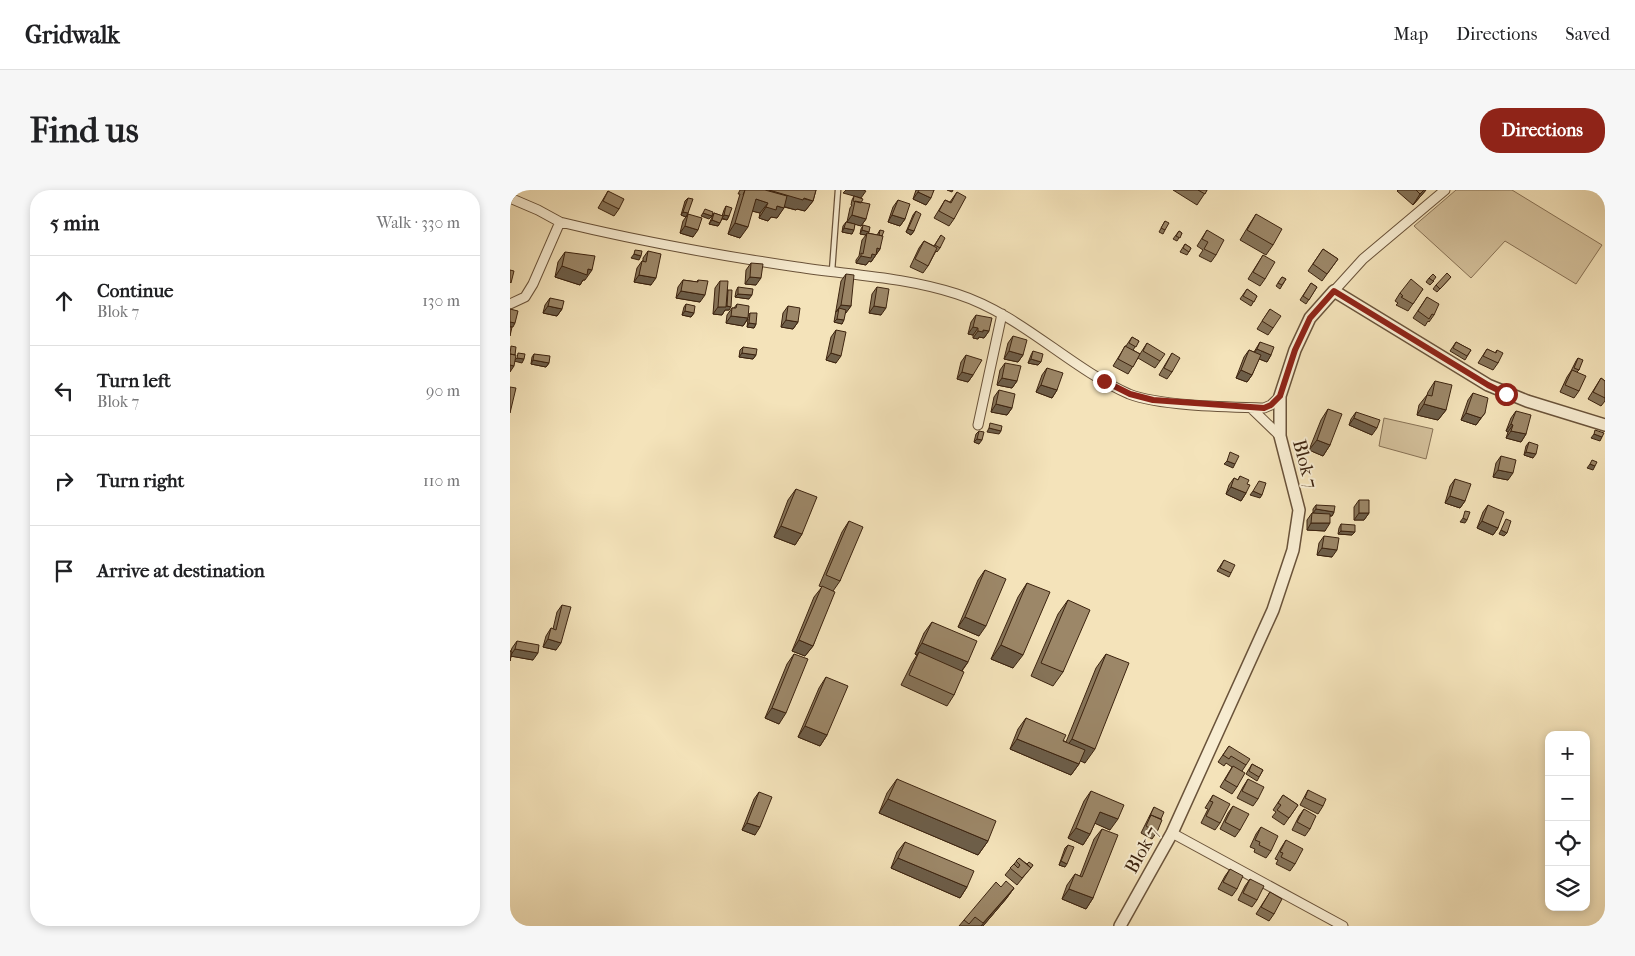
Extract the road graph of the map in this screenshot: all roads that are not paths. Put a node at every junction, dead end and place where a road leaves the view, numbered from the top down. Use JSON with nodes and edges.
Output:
{"nodes":[{"id":1,"x":838,"y":190,"type":"edge"},
{"id":2,"x":1445,"y":190,"type":"edge"},
{"id":3,"x":510,"y":198,"type":"edge"},
{"id":4,"x":560,"y":222,"type":"junction"},
{"id":5,"x":832,"y":271,"type":"junction"},
{"id":6,"x":1334,"y":291,"type":"junction"},
{"id":7,"x":510,"y":304,"type":"edge"},
{"id":8,"x":1002,"y":314,"type":"junction"},
{"id":9,"x":1280,"y":396,"type":"junction"},
{"id":10,"x":1251,"y":408,"type":"junction"},
{"id":11,"x":978,"y":425,"type":"dead end"},
{"id":12,"x":1605,"y":425,"type":"edge"},
{"id":13,"x":1280,"y":436,"type":"junction"},
{"id":14,"x":1172,"y":833,"type":"junction"},
{"id":15,"x":1120,"y":926,"type":"edge"},
{"id":16,"x":1344,"y":926,"type":"edge"}],
"edges":[{"from":1,"to":5,"type":"lane"},
{"from":2,"to":6,"type":"street"},
{"from":3,"to":4,"type":"street"},
{"from":4,"to":5,"type":"street"},
{"from":4,"to":7,"type":"street"},
{"from":5,"to":8,"type":"street"},
{"from":6,"to":9,"type":"street","name":"Blok 7"},
{"from":6,"to":12,"type":"street"},
{"from":8,"to":10,"type":"street"},
{"from":8,"to":11,"type":"street"},
{"from":9,"to":10,"type":"street"},
{"from":9,"to":13,"type":"street","name":"Blok 7"},
{"from":10,"to":13,"type":"street"},
{"from":13,"to":14,"type":"street","name":"Blok 7"},
{"from":14,"to":15,"type":"street","name":"Blok 7"},
{"from":14,"to":16,"type":"street"}]}
